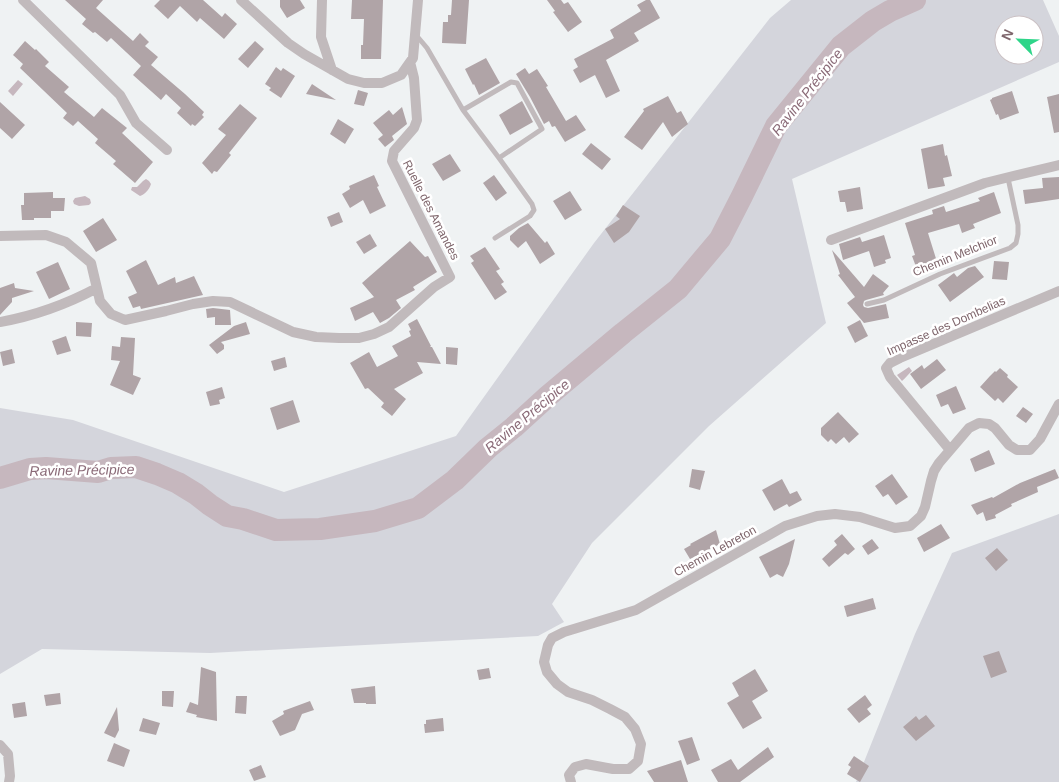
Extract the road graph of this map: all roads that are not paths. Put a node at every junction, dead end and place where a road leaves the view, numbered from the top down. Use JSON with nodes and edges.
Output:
{"nodes":[{"id":1,"x":23,"y":0,"type":"edge"},
{"id":2,"x":241,"y":0,"type":"edge"},
{"id":3,"x":322,"y":0,"type":"edge"},
{"id":4,"x":418,"y":0,"type":"edge"},
{"id":5,"x":416,"y":35,"type":"junction"},
{"id":6,"x":410,"y":62,"type":"junction"},
{"id":7,"x":332,"y":70,"type":"junction"},
{"id":8,"x":463,"y":110,"type":"junction"},
{"id":9,"x":167,"y":150,"type":"dead end"},
{"id":10,"x":500,"y":158,"type":"junction"},
{"id":11,"x":1059,"y":164,"type":"edge"},
{"id":12,"x":1008,"y":177,"type":"junction"},
{"id":13,"x":0,"y":236,"type":"edge"},
{"id":14,"x":495,"y":238,"type":"dead end"},
{"id":15,"x":831,"y":240,"type":"dead end"},
{"id":16,"x":97,"y":288,"type":"junction"},
{"id":17,"x":1059,"y":291,"type":"edge"},
{"id":18,"x":867,"y":304,"type":"dead end"},
{"id":19,"x":0,"y":322,"type":"edge"},
{"id":20,"x":1059,"y":404,"type":"edge"},
{"id":21,"x":950,"y":450,"type":"junction"},
{"id":22,"x":0,"y":745,"type":"edge"},
{"id":23,"x":9,"y":782,"type":"edge"},
{"id":24,"x":571,"y":782,"type":"edge"}],
"edges":[{"from":1,"to":9,"type":"street"},
{"from":2,"to":7,"type":"street"},
{"from":3,"to":7,"type":"street"},
{"from":4,"to":5,"type":"street"},
{"from":5,"to":6,"type":"street"},
{"from":5,"to":8,"type":"lane"},
{"from":6,"to":7,"type":"street"},
{"from":6,"to":16,"type":"street","name":"Ruelle des Amandes"},
{"from":8,"to":10,"type":"lane"},
{"from":8,"to":10,"type":"lane"},
{"from":10,"to":14,"type":"lane"},
{"from":11,"to":12,"type":"street"},
{"from":12,"to":15,"type":"street"},
{"from":12,"to":18,"type":"lane","name":"Chemin Melchior"},
{"from":13,"to":16,"type":"street"},
{"from":16,"to":19,"type":"street"},
{"from":17,"to":21,"type":"street","name":"Impasse des Dombelias"},
{"from":20,"to":21,"type":"street","name":"Chemin Lebreton"},
{"from":21,"to":24,"type":"street","name":"Chemin Lebreton"},
{"from":22,"to":23,"type":"street"}]}
